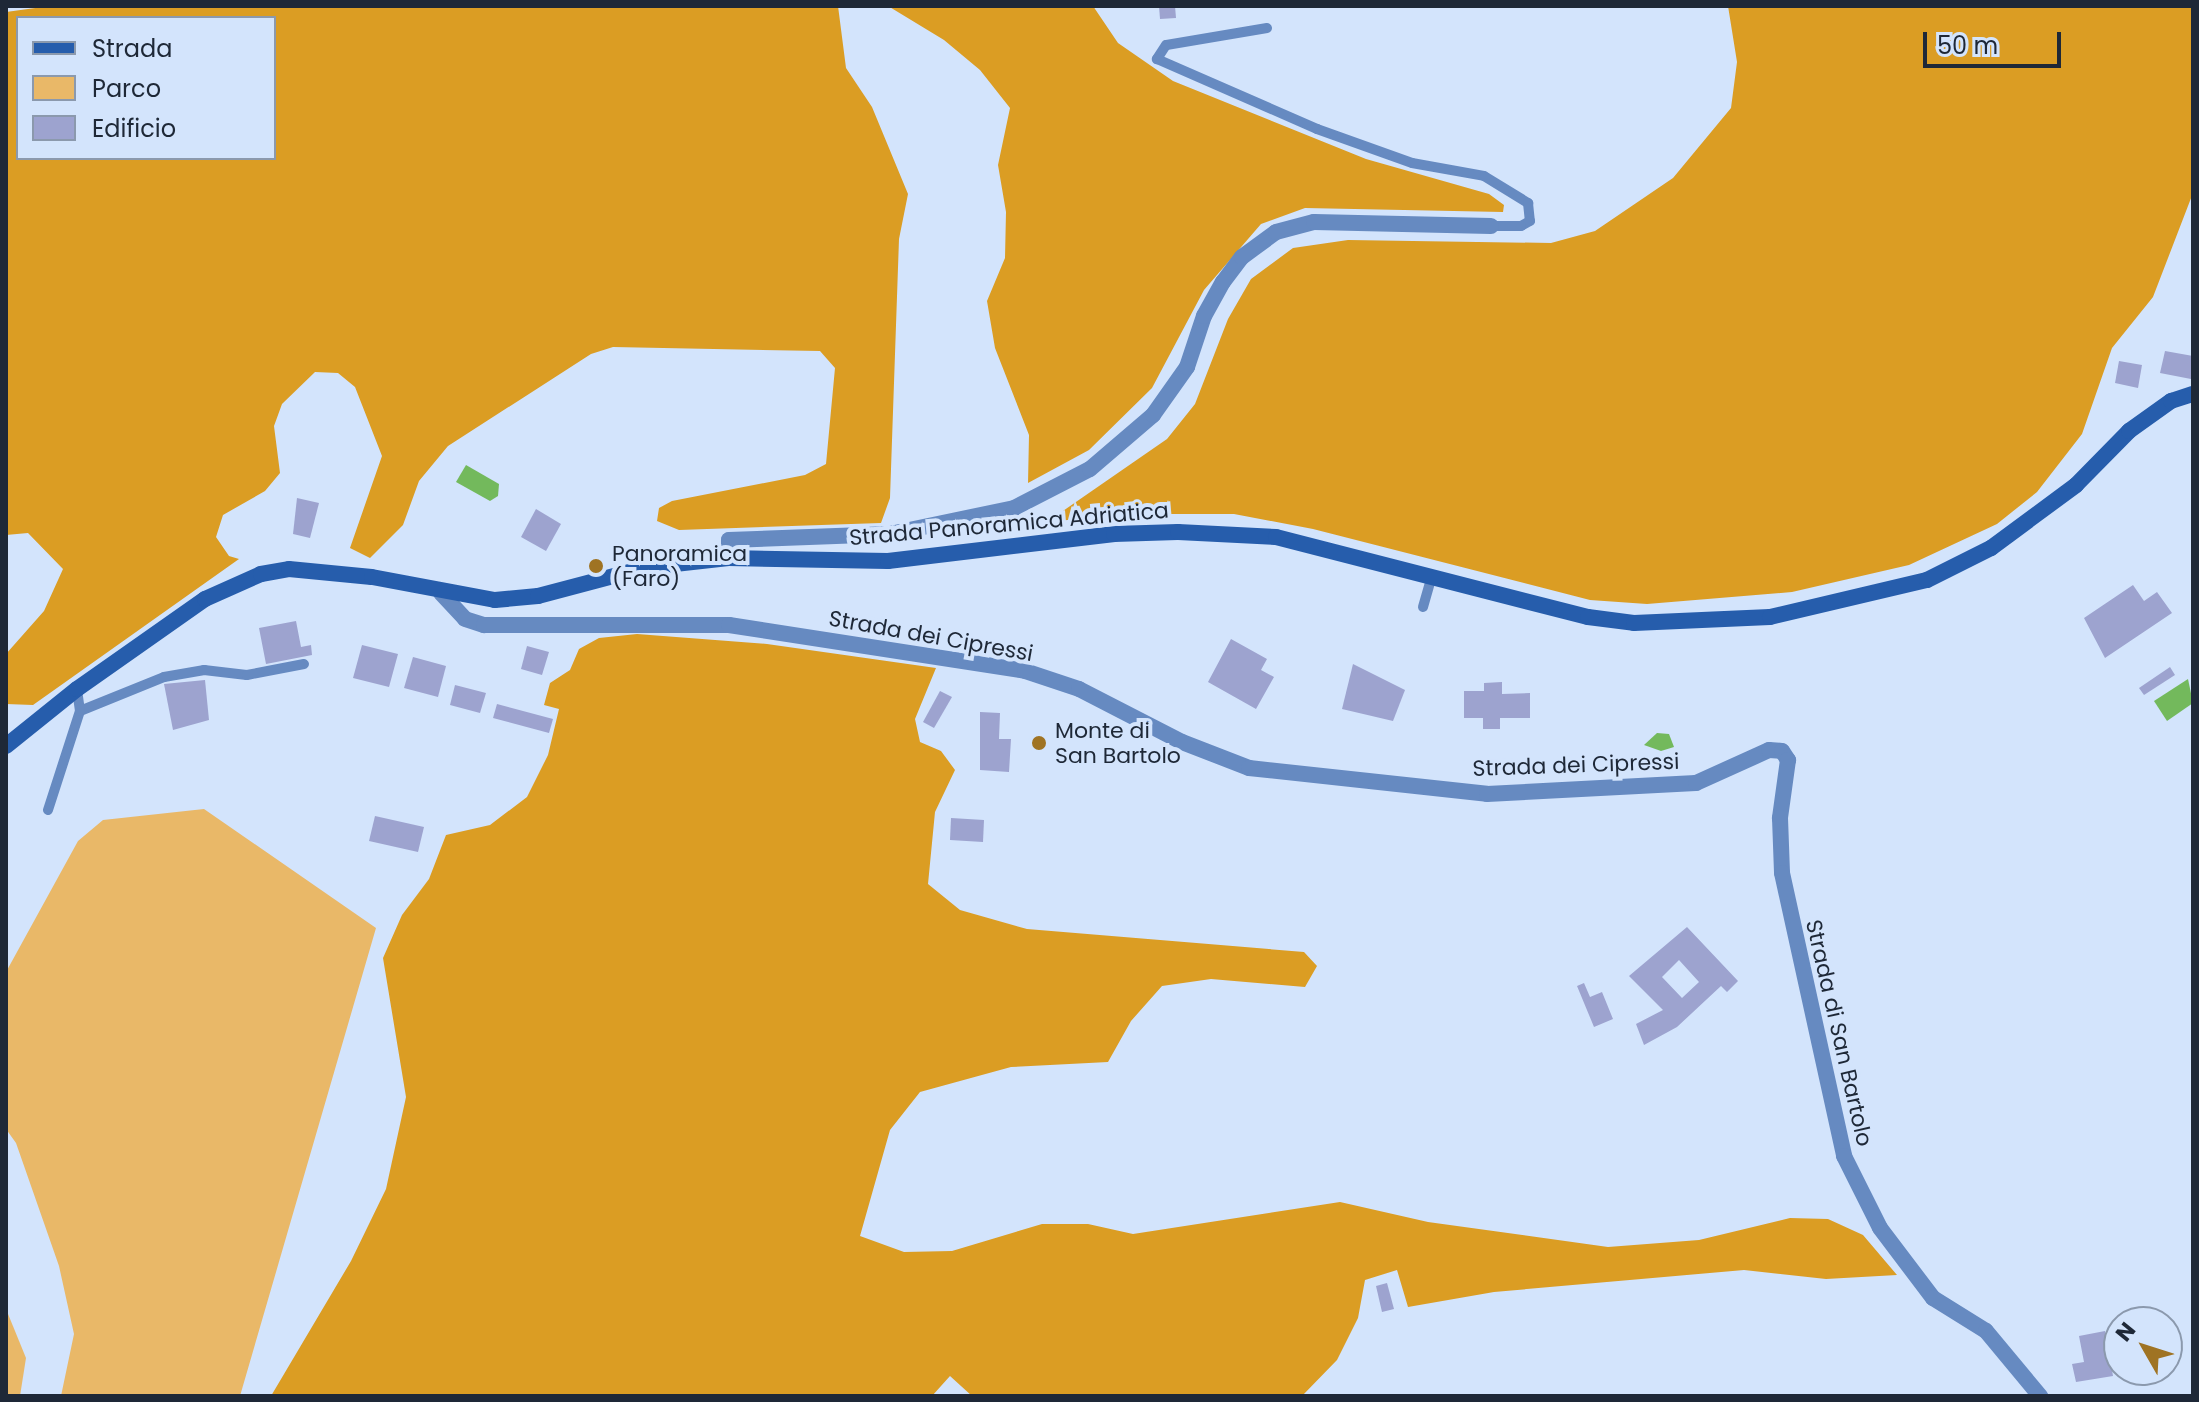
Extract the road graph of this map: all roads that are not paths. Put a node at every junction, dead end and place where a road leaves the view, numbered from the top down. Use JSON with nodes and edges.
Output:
{"nodes":[{"id":1,"x":1267,"y":28,"type":"dead end"},
{"id":2,"x":1491,"y":226,"type":"joint"},
{"id":3,"x":2193,"y":394,"type":"edge"},
{"id":4,"x":729,"y":558,"type":"junction"},
{"id":5,"x":1431,"y":579,"type":"junction"},
{"id":6,"x":441,"y":593,"type":"junction"},
{"id":7,"x":1423,"y":607,"type":"dead end"},
{"id":8,"x":304,"y":664,"type":"dead end"},
{"id":9,"x":77,"y":689,"type":"junction"},
{"id":10,"x":80,"y":711,"type":"junction"},
{"id":11,"x":6,"y":746,"type":"edge"},
{"id":12,"x":1782,"y":751,"type":"joint"},
{"id":13,"x":48,"y":810,"type":"dead end"},
{"id":14,"x":2040,"y":1396,"type":"edge"}],
"edges":[{"from":1,"to":2,"type":"lane"},
{"from":2,"to":4,"type":"street"},
{"from":3,"to":5,"type":"street","name":"Strada Panoramica Adriatica"},
{"from":4,"to":5,"type":"street","name":"Strada Panoramica Adriatica"},
{"from":4,"to":6,"type":"street","name":"Strada Panoramica Adriatica"},
{"from":5,"to":7,"type":"lane"},
{"from":6,"to":9,"type":"street","name":"Strada Panoramica Adriatica"},
{"from":6,"to":12,"type":"street","name":"Strada dei Cipressi"},
{"from":8,"to":10,"type":"lane"},
{"from":9,"to":10,"type":"lane"},
{"from":9,"to":11,"type":"street","name":"Strada Panoramica Adriatica"},
{"from":10,"to":13,"type":"lane"},
{"from":12,"to":14,"type":"street","name":"Strada di San Bartolo"}]}
